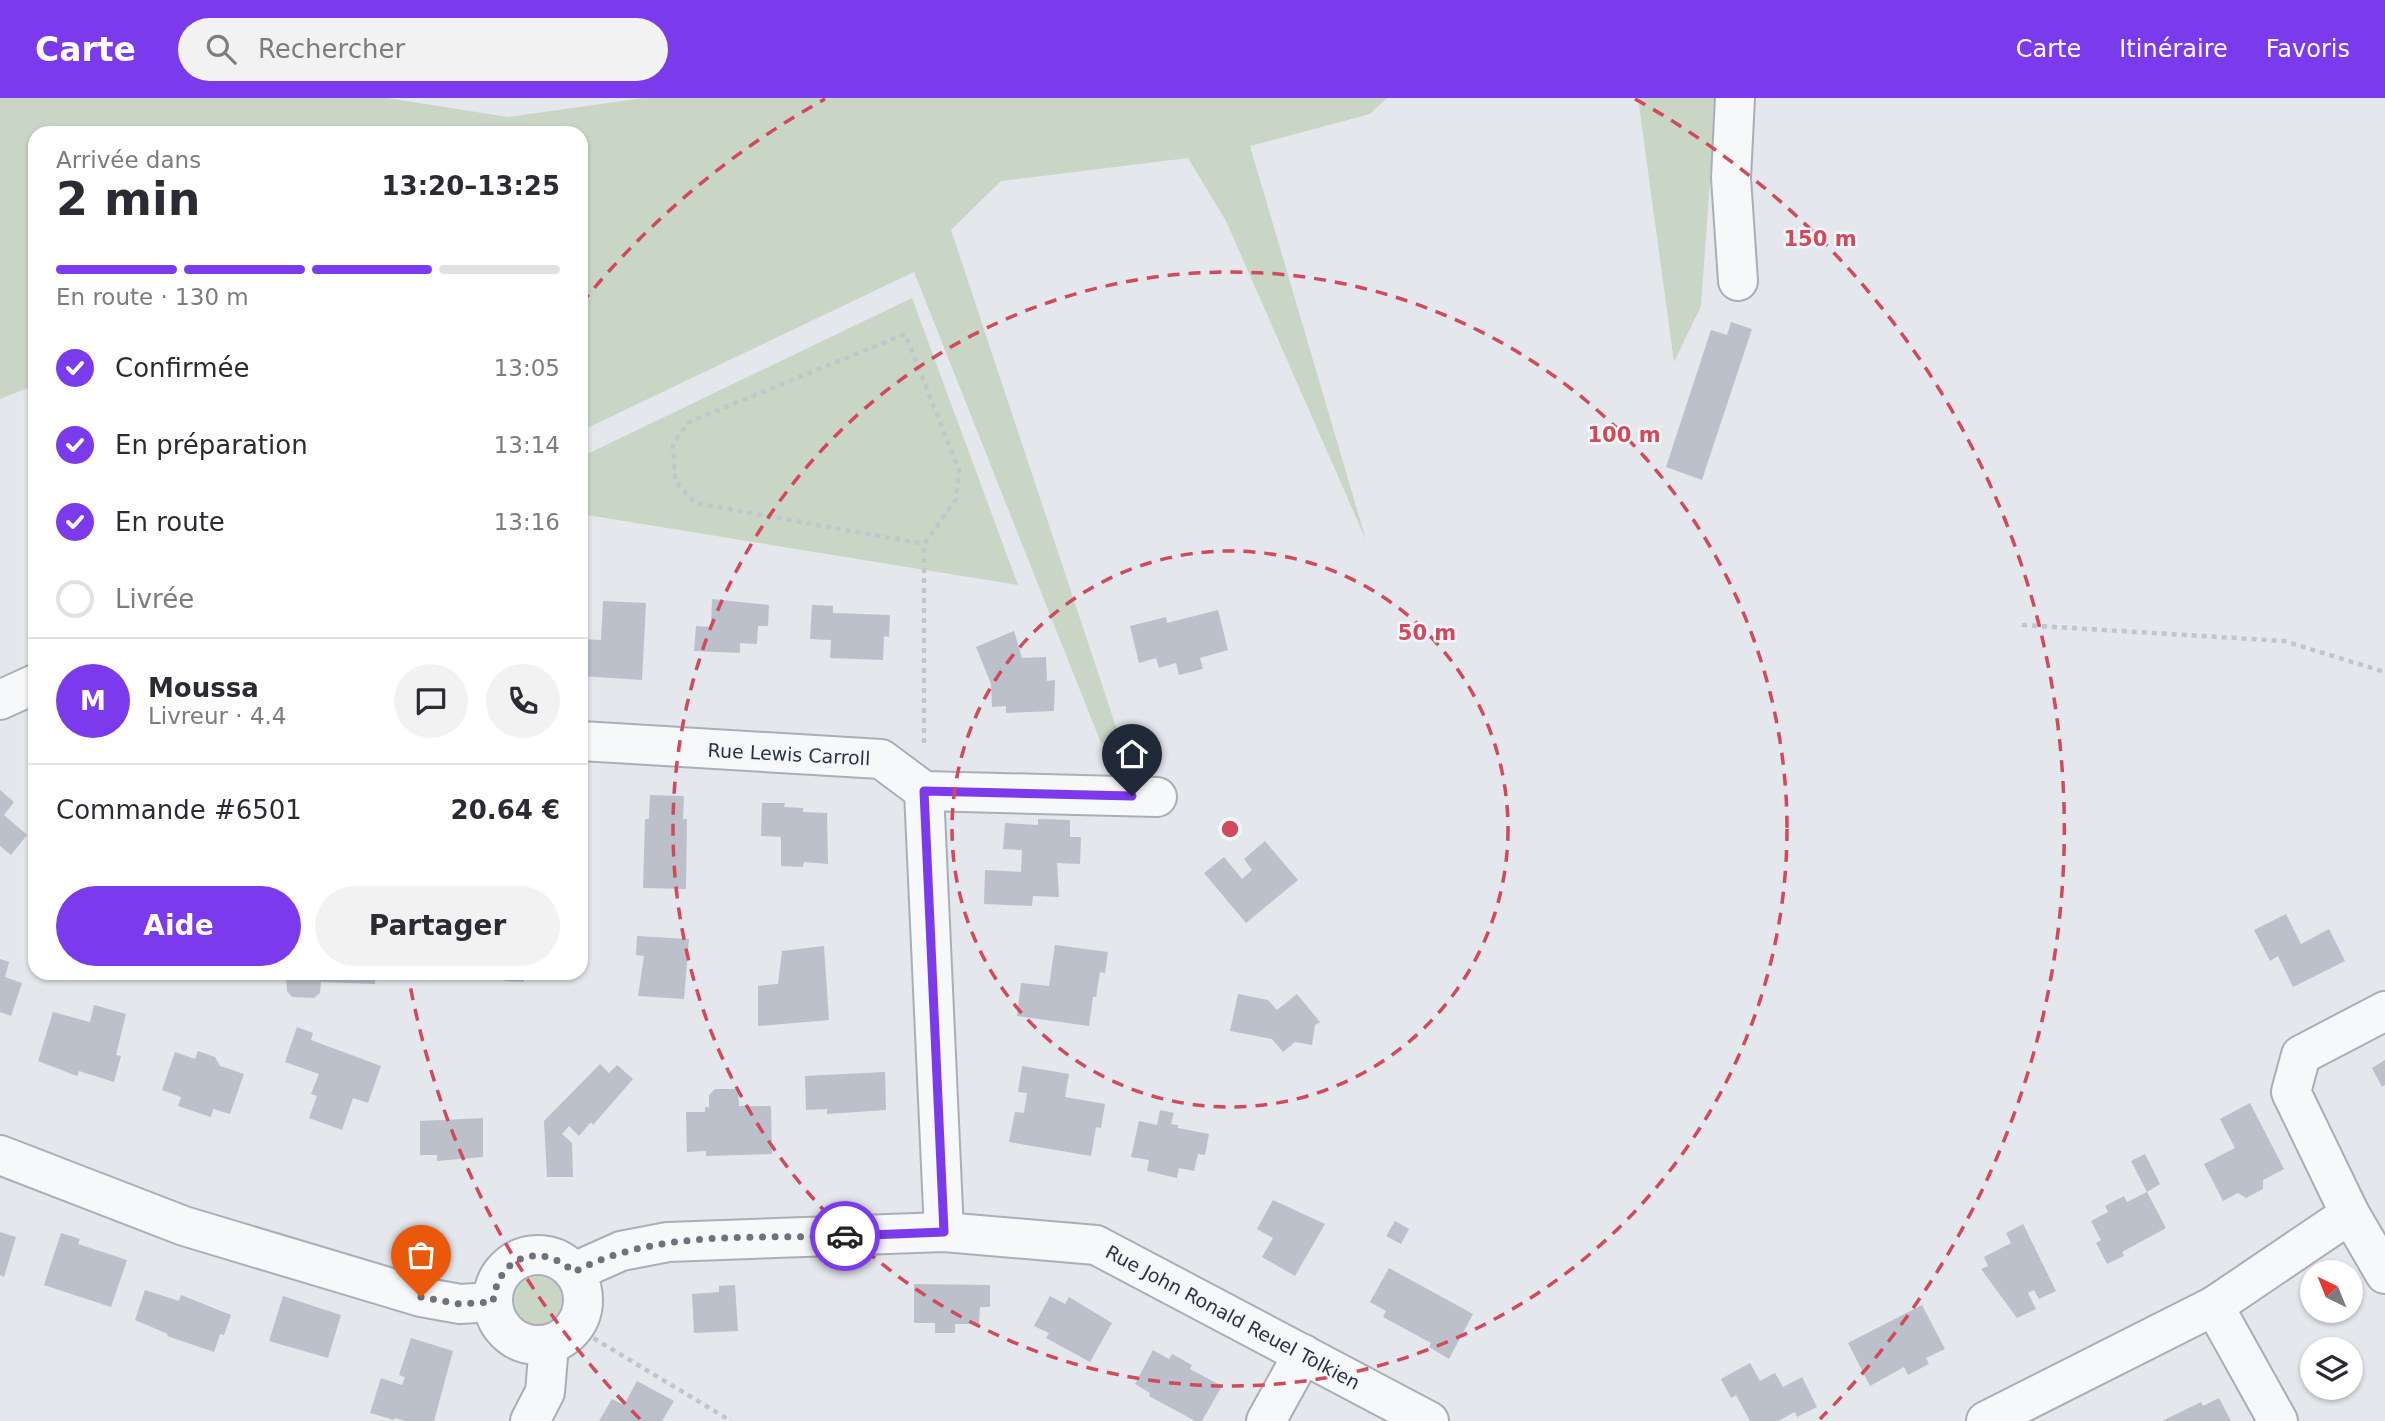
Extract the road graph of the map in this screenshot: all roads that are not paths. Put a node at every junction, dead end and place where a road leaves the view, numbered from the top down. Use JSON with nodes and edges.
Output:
{"nodes":[{"id":1,"x":1735,"y":98,"type":"edge"},
{"id":2,"x":1738,"y":281,"type":"dead end"},
{"id":3,"x":28,"y":687,"type":"edge"},
{"id":4,"x":0,"y":700,"type":"edge"},
{"id":5,"x":588,"y":741,"type":"edge"},
{"id":6,"x":924,"y":791,"type":"junction"},
{"id":7,"x":1157,"y":797,"type":"dead end"},
{"id":8,"x":2385,"y":1011,"type":"edge"},
{"id":9,"x":0,"y":1155,"type":"edge"},
{"id":10,"x":2350,"y":1214,"type":"junction"},
{"id":11,"x":944,"y":1232,"type":"junction"},
{"id":12,"x":574,"y":1272,"type":"junction"},
{"id":13,"x":2385,"y":1274,"type":"edge"},
{"id":14,"x":493,"y":1302,"type":"junction"},
{"id":15,"x":2214,"y":1306,"type":"junction"},
{"id":16,"x":562,"y":1336,"type":"junction"},
{"id":17,"x":1303,"y":1354,"type":"junction"},
{"id":18,"x":530,"y":1421,"type":"edge"},
{"id":19,"x":1266,"y":1421,"type":"edge"},
{"id":20,"x":1429,"y":1421,"type":"edge"},
{"id":21,"x":1986,"y":1421,"type":"edge"},
{"id":22,"x":2278,"y":1421,"type":"edge"}],
"edges":[{"from":1,"to":2,"type":"street"},
{"from":3,"to":4,"type":"street"},
{"from":5,"to":6,"type":"street","name":"Rue Lewis Carroll"},
{"from":6,"to":7,"type":"street"},
{"from":6,"to":11,"type":"street"},
{"from":8,"to":10,"type":"street"},
{"from":9,"to":14,"type":"street"},
{"from":10,"to":13,"type":"street"},
{"from":10,"to":15,"type":"street"},
{"from":11,"to":12,"type":"street","name":"Rue John Ronald Reuel Tolkien"},
{"from":11,"to":17,"type":"street","name":"Rue John Ronald Reuel Tolkien"},
{"from":12,"to":14,"type":"street"},
{"from":12,"to":16,"type":"street"},
{"from":14,"to":16,"type":"street"},
{"from":15,"to":21,"type":"street"},
{"from":15,"to":22,"type":"street"},
{"from":16,"to":18,"type":"street"},
{"from":17,"to":19,"type":"street"},
{"from":17,"to":20,"type":"street","name":"Rue John Ronald Reuel Tolkien"}]}
